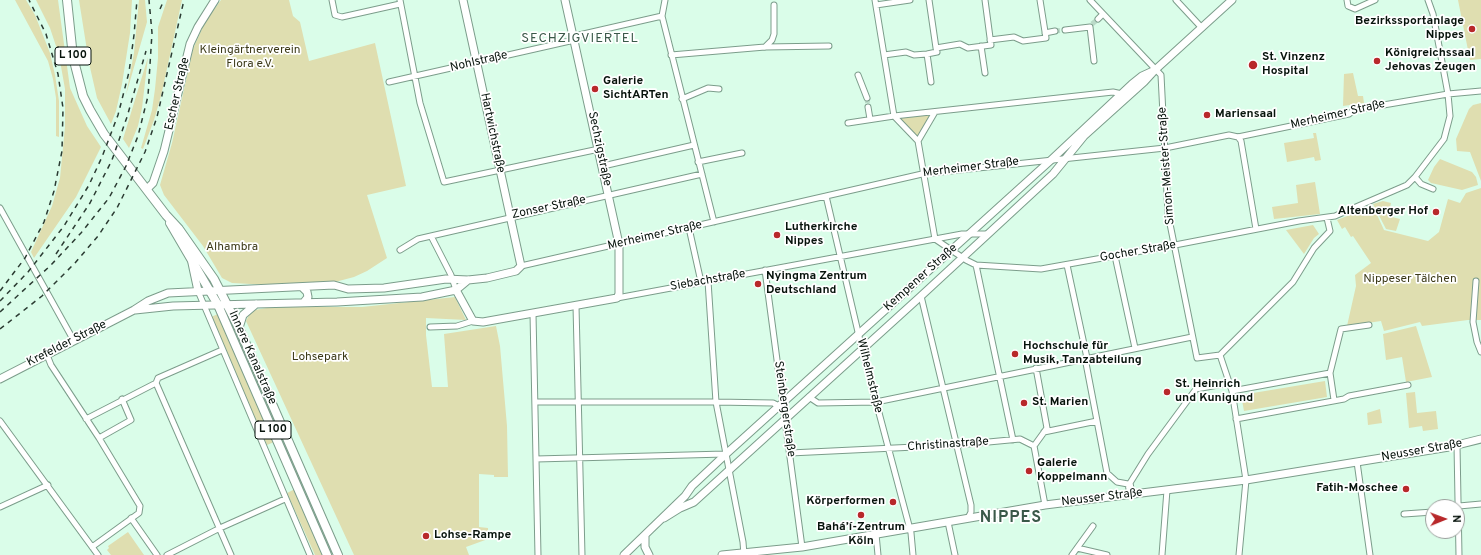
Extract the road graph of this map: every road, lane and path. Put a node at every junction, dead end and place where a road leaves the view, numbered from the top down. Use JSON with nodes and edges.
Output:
{"nodes":[{"id":1,"x":67,"y":0,"type":"edge"},
{"id":2,"x":215,"y":0,"type":"edge"},
{"id":3,"x":332,"y":0,"type":"edge"},
{"id":4,"x":463,"y":0,"type":"edge"},
{"id":5,"x":565,"y":0,"type":"edge"},
{"id":6,"x":665,"y":0,"type":"edge"},
{"id":7,"x":910,"y":0,"type":"edge"},
{"id":8,"x":929,"y":0,"type":"edge"},
{"id":9,"x":984,"y":0,"type":"edge"},
{"id":10,"x":1040,"y":0,"type":"edge"},
{"id":11,"x":1090,"y":0,"type":"edge"},
{"id":12,"x":1176,"y":0,"type":"edge"},
{"id":13,"x":1232,"y":0,"type":"edge"},
{"id":14,"x":1347,"y":0,"type":"edge"},
{"id":15,"x":1374,"y":0,"type":"edge"},
{"id":16,"x":1428,"y":0,"type":"edge"},
{"id":17,"x":899,"y":1,"type":"edge"},
{"id":18,"x":400,"y":2,"type":"edge"},
{"id":19,"x":875,"y":2,"type":"edge"},
{"id":20,"x":774,"y":5,"type":"dead end"},
{"id":21,"x":1103,"y":14,"type":"junction"},
{"id":22,"x":662,"y":16,"type":"junction"},
{"id":23,"x":1098,"y":19,"type":"tunnel mouth"},
{"id":24,"x":1202,"y":28,"type":"junction"},
{"id":25,"x":1066,"y":30,"type":"tunnel mouth"},
{"id":26,"x":1055,"y":31,"type":"tunnel mouth"},
{"id":27,"x":1045,"y":33,"type":"junction"},
{"id":28,"x":574,"y":38,"type":"junction"},
{"id":29,"x":990,"y":40,"type":"junction"},
{"id":30,"x":829,"y":46,"type":"dead end"},
{"id":31,"x":981,"y":46,"type":"junction"},
{"id":32,"x":765,"y":47,"type":"junction"},
{"id":33,"x":936,"y":48,"type":"junction"},
{"id":34,"x":927,"y":54,"type":"junction"},
{"id":35,"x":671,"y":55,"type":"junction"},
{"id":36,"x":884,"y":55,"type":"junction"},
{"id":37,"x":1094,"y":61,"type":"dead end"},
{"id":38,"x":477,"y":63,"type":"junction"},
{"id":39,"x":1155,"y":70,"type":"junction"},
{"id":40,"x":985,"y":73,"type":"dead end"},
{"id":41,"x":858,"y":75,"type":"dead end"},
{"id":42,"x":415,"y":77,"type":"junction"},
{"id":43,"x":389,"y":82,"type":"dead end"},
{"id":44,"x":931,"y":82,"type":"dead end"},
{"id":45,"x":719,"y":89,"type":"dead end"},
{"id":46,"x":1481,"y":91,"type":"edge"},
{"id":47,"x":1122,"y":94,"type":"junction"},
{"id":48,"x":1448,"y":94,"type":"junction"},
{"id":49,"x":867,"y":98,"type":"tunnel mouth"},
{"id":50,"x":682,"y":99,"type":"junction"},
{"id":51,"x":868,"y":106,"type":"tunnel mouth"},
{"id":52,"x":935,"y":112,"type":"junction"},
{"id":53,"x":894,"y":116,"type":"junction"},
{"id":54,"x":870,"y":119,"type":"junction"},
{"id":55,"x":848,"y":123,"type":"dead end"},
{"id":56,"x":1238,"y":137,"type":"junction"},
{"id":57,"x":918,"y":141,"type":"junction"},
{"id":58,"x":694,"y":145,"type":"junction"},
{"id":59,"x":1165,"y":148,"type":"junction"},
{"id":60,"x":599,"y":149,"type":"junction"},
{"id":61,"x":742,"y":153,"type":"dead end"},
{"id":62,"x":1065,"y":159,"type":"junction"},
{"id":63,"x":1051,"y":160,"type":"junction"},
{"id":64,"x":698,"y":162,"type":"junction"},
{"id":65,"x":602,"y":166,"type":"junction"},
{"id":66,"x":500,"y":170,"type":"junction"},
{"id":67,"x":702,"y":174,"type":"junction"},
{"id":68,"x":922,"y":174,"type":"junction"},
{"id":69,"x":1415,"y":178,"type":"junction"},
{"id":70,"x":147,"y":189,"type":"junction"},
{"id":71,"x":1433,"y":189,"type":"dead end"},
{"id":72,"x":609,"y":195,"type":"junction"},
{"id":73,"x":826,"y":196,"type":"junction"},
{"id":74,"x":0,"y":208,"type":"edge"},
{"id":75,"x":166,"y":215,"type":"junction"},
{"id":76,"x":510,"y":217,"type":"junction"},
{"id":77,"x":1327,"y":218,"type":"junction"},
{"id":78,"x":714,"y":222,"type":"junction"},
{"id":79,"x":689,"y":228,"type":"junction"},
{"id":80,"x":1256,"y":229,"type":"junction"},
{"id":81,"x":969,"y":234,"type":"junction"},
{"id":82,"x":986,"y":234,"type":"junction"},
{"id":83,"x":430,"y":236,"type":"junction"},
{"id":84,"x":935,"y":239,"type":"junction"},
{"id":85,"x":619,"y":244,"type":"junction"},
{"id":86,"x":1175,"y":245,"type":"junction"},
{"id":87,"x":400,"y":250,"type":"dead end"},
{"id":88,"x":951,"y":250,"type":"junction"},
{"id":89,"x":1115,"y":256,"type":"junction"},
{"id":90,"x":191,"y":257,"type":"junction"},
{"id":91,"x":840,"y":257,"type":"junction"},
{"id":92,"x":962,"y":257,"type":"junction"},
{"id":93,"x":976,"y":264,"type":"junction"},
{"id":94,"x":1067,"y":265,"type":"junction"},
{"id":95,"x":520,"y":266,"type":"junction"},
{"id":96,"x":765,"y":270,"type":"junction"},
{"id":97,"x":453,"y":280,"type":"junction"},
{"id":98,"x":468,"y":280,"type":"junction"},
{"id":99,"x":708,"y":281,"type":"junction"},
{"id":100,"x":1476,"y":281,"type":"dead end"},
{"id":101,"x":701,"y":282,"type":"junction"},
{"id":102,"x":302,"y":287,"type":"junction"},
{"id":103,"x":356,"y":289,"type":"junction"},
{"id":104,"x":211,"y":290,"type":"junction"},
{"id":105,"x":220,"y":290,"type":"junction"},
{"id":106,"x":456,"y":290,"type":"junction"},
{"id":107,"x":198,"y":291,"type":"junction"},
{"id":108,"x":161,"y":295,"type":"junction"},
{"id":109,"x":921,"y":296,"type":"junction"},
{"id":110,"x":617,"y":298,"type":"junction"},
{"id":111,"x":356,"y":300,"type":"junction"},
{"id":112,"x":304,"y":302,"type":"junction"},
{"id":113,"x":256,"y":304,"type":"junction"},
{"id":114,"x":218,"y":305,"type":"junction"},
{"id":115,"x":228,"y":305,"type":"junction"},
{"id":116,"x":204,"y":306,"type":"junction"},
{"id":117,"x":576,"y":306,"type":"junction"},
{"id":118,"x":163,"y":307,"type":"junction"},
{"id":119,"x":134,"y":310,"type":"junction"},
{"id":120,"x":533,"y":314,"type":"junction"},
{"id":121,"x":473,"y":321,"type":"junction"},
{"id":122,"x":1369,"y":326,"type":"dead end"},
{"id":123,"x":239,"y":328,"type":"junction"},
{"id":124,"x":430,"y":328,"type":"dead end"},
{"id":125,"x":859,"y":335,"type":"junction"},
{"id":126,"x":1192,"y":338,"type":"junction"},
{"id":127,"x":74,"y":341,"type":"junction"},
{"id":128,"x":1135,"y":348,"type":"junction"},
{"id":129,"x":862,"y":349,"type":"junction"},
{"id":130,"x":222,"y":350,"type":"junction"},
{"id":131,"x":1481,"y":352,"type":"edge"},
{"id":132,"x":47,"y":355,"type":"junction"},
{"id":133,"x":1220,"y":355,"type":"junction"},
{"id":134,"x":1086,"y":358,"type":"junction"},
{"id":135,"x":1036,"y":368,"type":"junction"},
{"id":136,"x":1330,"y":373,"type":"junction"},
{"id":137,"x":1000,"y":376,"type":"junction"},
{"id":138,"x":0,"y":379,"type":"edge"},
{"id":139,"x":156,"y":383,"type":"junction"},
{"id":140,"x":1229,"y":383,"type":"junction"},
{"id":141,"x":1408,"y":385,"type":"dead end"},
{"id":142,"x":943,"y":388,"type":"junction"},
{"id":143,"x":1232,"y":391,"type":"junction"},
{"id":144,"x":809,"y":398,"type":"junction"},
{"id":145,"x":122,"y":400,"type":"junction"},
{"id":146,"x":1334,"y":400,"type":"junction"},
{"id":147,"x":579,"y":401,"type":"junction"},
{"id":148,"x":535,"y":402,"type":"junction"},
{"id":149,"x":716,"y":402,"type":"junction"},
{"id":150,"x":876,"y":402,"type":"junction"},
{"id":151,"x":781,"y":404,"type":"junction"},
{"id":152,"x":786,"y":418,"type":"junction"},
{"id":153,"x":86,"y":419,"type":"junction"},
{"id":154,"x":1236,"y":419,"type":"junction"},
{"id":155,"x":0,"y":421,"type":"edge"},
{"id":156,"x":1097,"y":421,"type":"junction"},
{"id":157,"x":1044,"y":432,"type":"junction"},
{"id":158,"x":99,"y":438,"type":"junction"},
{"id":159,"x":1481,"y":439,"type":"edge"},
{"id":160,"x":1013,"y":440,"type":"junction"},
{"id":161,"x":957,"y":445,"type":"junction"},
{"id":162,"x":1457,"y":445,"type":"junction"},
{"id":163,"x":1034,"y":446,"type":"junction"},
{"id":164,"x":888,"y":449,"type":"junction"},
{"id":165,"x":790,"y":453,"type":"junction"},
{"id":166,"x":726,"y":454,"type":"junction"},
{"id":167,"x":580,"y":458,"type":"junction"},
{"id":168,"x":536,"y":459,"type":"junction"},
{"id":169,"x":1357,"y":462,"type":"junction"},
{"id":170,"x":730,"y":470,"type":"junction"},
{"id":171,"x":1246,"y":480,"type":"junction"},
{"id":172,"x":1129,"y":483,"type":"junction"},
{"id":173,"x":48,"y":485,"type":"junction"},
{"id":174,"x":690,"y":489,"type":"junction"},
{"id":175,"x":1167,"y":490,"type":"junction"},
{"id":176,"x":1131,"y":494,"type":"junction"},
{"id":177,"x":699,"y":498,"type":"junction"},
{"id":178,"x":285,"y":499,"type":"junction"},
{"id":179,"x":1458,"y":499,"type":"edge"},
{"id":180,"x":1481,"y":504,"type":"edge"},
{"id":181,"x":1045,"y":505,"type":"junction"},
{"id":182,"x":0,"y":507,"type":"edge"},
{"id":183,"x":1465,"y":507,"type":"edge"},
{"id":184,"x":1425,"y":513,"type":"edge"},
{"id":185,"x":1404,"y":514,"type":"dead end"},
{"id":186,"x":131,"y":518,"type":"junction"},
{"id":187,"x":664,"y":518,"type":"junction"},
{"id":188,"x":968,"y":518,"type":"junction"},
{"id":189,"x":948,"y":522,"type":"junction"},
{"id":190,"x":1094,"y":526,"type":"dead end"},
{"id":191,"x":220,"y":528,"type":"junction"},
{"id":192,"x":909,"y":529,"type":"junction"},
{"id":193,"x":876,"y":534,"type":"junction"},
{"id":194,"x":645,"y":536,"type":"junction"},
{"id":195,"x":1459,"y":539,"type":"edge"},
{"id":196,"x":92,"y":547,"type":"junction"},
{"id":197,"x":802,"y":547,"type":"junction"},
{"id":198,"x":1077,"y":548,"type":"junction"},
{"id":199,"x":744,"y":554,"type":"edge"},
{"id":200,"x":98,"y":555,"type":"edge"},
{"id":201,"x":157,"y":555,"type":"edge"},
{"id":202,"x":167,"y":555,"type":"edge"},
{"id":203,"x":231,"y":555,"type":"edge"},
{"id":204,"x":310,"y":555,"type":"edge"},
{"id":205,"x":327,"y":555,"type":"edge"},
{"id":206,"x":338,"y":555,"type":"edge"},
{"id":207,"x":538,"y":555,"type":"edge"},
{"id":208,"x":582,"y":555,"type":"edge"},
{"id":209,"x":624,"y":555,"type":"edge"},
{"id":210,"x":649,"y":555,"type":"edge"},
{"id":211,"x":722,"y":555,"type":"edge"},
{"id":212,"x":878,"y":555,"type":"edge"},
{"id":213,"x":913,"y":555,"type":"edge"},
{"id":214,"x":955,"y":555,"type":"edge"},
{"id":215,"x":1072,"y":555,"type":"edge"},
{"id":216,"x":1107,"y":555,"type":"edge"},
{"id":217,"x":1162,"y":555,"type":"edge"},
{"id":218,"x":1239,"y":555,"type":"edge"},
{"id":219,"x":1370,"y":555,"type":"edge"},
{"id":220,"x":1460,"y":555,"type":"edge"}],
"edges":[{"from":1,"to":70,"type":"main road","name":"Innere Kanalstraße","number":"L 100"},
{"from":2,"to":70,"type":"main road","name":"Escher Straße"},
{"from":3,"to":18,"type":"street"},
{"from":4,"to":38,"type":"main road","name":"Hartwichstraße"},
{"from":5,"to":28,"type":"main road","name":"Sechzigstraße"},
{"from":6,"to":22,"type":"street"},
{"from":7,"to":17,"type":"street"},
{"from":8,"to":33,"type":"street"},
{"from":9,"to":29,"type":"street"},
{"from":10,"to":27,"type":"street"},
{"from":11,"to":21,"type":"street"},
{"from":12,"to":24,"type":"street"},
{"from":13,"to":24,"type":"main road","name":"Kempener Straße"},
{"from":14,"to":15,"type":"street"},
{"from":16,"to":48,"type":"street"},
{"from":17,"to":19,"type":"street"},
{"from":18,"to":42,"type":"street"},
{"from":19,"to":36,"type":"street"},
{"from":20,"to":32,"type":"street"},
{"from":21,"to":23,"type":"street"},
{"from":21,"to":39,"type":"street"},
{"from":22,"to":28,"type":"street","name":"Nohlstraße"},
{"from":22,"to":35,"type":"street"},
{"from":24,"to":39,"type":"main road","name":"Kempener Straße"},
{"from":25,"to":37,"type":"street"},
{"from":26,"to":27,"type":"street"},
{"from":27,"to":29,"type":"street"},
{"from":28,"to":38,"type":"street","name":"Nohlstraße"},
{"from":28,"to":60,"type":"main road","name":"Sechzigstraße"},
{"from":29,"to":31,"type":"street"},
{"from":30,"to":32,"type":"street"},
{"from":31,"to":33,"type":"street"},
{"from":31,"to":40,"type":"street"},
{"from":32,"to":35,"type":"street"},
{"from":33,"to":34,"type":"street"},
{"from":34,"to":36,"type":"street"},
{"from":34,"to":44,"type":"street"},
{"from":35,"to":50,"type":"street"},
{"from":36,"to":53,"type":"street"},
{"from":38,"to":42,"type":"street","name":"Nohlstraße"},
{"from":38,"to":66,"type":"main road","name":"Hartwichstraße"},
{"from":39,"to":47,"type":"main road","name":"Kempener Straße"},
{"from":39,"to":59,"type":"street","name":"Simon-Meister-Straße"},
{"from":39,"to":62,"type":"main road","name":"Kempener Straße"},
{"from":41,"to":49,"type":"street"},
{"from":42,"to":43,"type":"street","name":"Nohlstraße"},
{"from":42,"to":66,"type":"street"},
{"from":45,"to":50,"type":"street"},
{"from":46,"to":48,"type":"street","name":"Merheimer Straße"},
{"from":47,"to":52,"type":"street"},
{"from":47,"to":63,"type":"main road","name":"Kempener Straße"},
{"from":48,"to":56,"type":"street","name":"Merheimer Straße"},
{"from":48,"to":69,"type":"street"},
{"from":50,"to":58,"type":"street"},
{"from":51,"to":54,"type":"street"},
{"from":52,"to":53,"type":"street"},
{"from":52,"to":57,"type":"street"},
{"from":53,"to":54,"type":"street"},
{"from":53,"to":57,"type":"street"},
{"from":54,"to":55,"type":"street"},
{"from":56,"to":59,"type":"street","name":"Merheimer Straße"},
{"from":56,"to":80,"type":"street"},
{"from":57,"to":68,"type":"street"},
{"from":58,"to":64,"type":"street"},
{"from":58,"to":65,"type":"street"},
{"from":59,"to":62,"type":"street","name":"Merheimer Straße"},
{"from":59,"to":86,"type":"street","name":"Simon-Meister-Straße"},
{"from":60,"to":65,"type":"main road","name":"Sechzigstraße"},
{"from":60,"to":66,"type":"street"},
{"from":61,"to":64,"type":"street"},
{"from":62,"to":63,"type":"street","name":"Merheimer Straße"},
{"from":62,"to":82,"type":"main road","name":"Kempener Straße"},
{"from":63,"to":68,"type":"street","name":"Merheimer Straße"},
{"from":63,"to":81,"type":"main road","name":"Kempener Straße"},
{"from":64,"to":67,"type":"street"},
{"from":65,"to":72,"type":"main road","name":"Sechzigstraße"},
{"from":66,"to":76,"type":"main road","name":"Hartwichstraße"},
{"from":67,"to":72,"type":"street","name":"Zonser Straße"},
{"from":67,"to":78,"type":"street"},
{"from":68,"to":73,"type":"street","name":"Merheimer Straße"},
{"from":68,"to":84,"type":"street"},
{"from":69,"to":71,"type":"street"},
{"from":69,"to":77,"type":"street","name":"Gocher Straße"},
{"from":70,"to":75,"type":"main road","name":"Innere Kanalstraße","number":"L 100"},
{"from":72,"to":76,"type":"street","name":"Zonser Straße"},
{"from":72,"to":85,"type":"main road","name":"Sechzigstraße"},
{"from":73,"to":78,"type":"street","name":"Merheimer Straße"},
{"from":73,"to":91,"type":"street","name":"Wilhelmstraße"},
{"from":74,"to":127,"type":"street"},
{"from":75,"to":90,"type":"main road","name":"Innere Kanalstraße","number":"L 100"},
{"from":75,"to":105,"type":"main road","name":"Innere Kanalstraße","number":"L 100"},
{"from":76,"to":83,"type":"street","name":"Zonser Straße"},
{"from":76,"to":95,"type":"main road","name":"Hartwichstraße"},
{"from":77,"to":80,"type":"street","name":"Gocher Straße"},
{"from":77,"to":133,"type":"street"},
{"from":78,"to":79,"type":"street","name":"Merheimer Straße"},
{"from":79,"to":85,"type":"street","name":"Merheimer Straße"},
{"from":79,"to":101,"type":"street"},
{"from":80,"to":86,"type":"street","name":"Gocher Straße"},
{"from":81,"to":82,"type":"street","name":"Siebachstraße"},
{"from":81,"to":84,"type":"street","name":"Siebachstraße"},
{"from":81,"to":88,"type":"main road","name":"Kempener Straße"},
{"from":82,"to":92,"type":"main road","name":"Kempener Straße"},
{"from":83,"to":87,"type":"street","name":"Zonser Straße"},
{"from":83,"to":97,"type":"street"},
{"from":84,"to":88,"type":"street","name":"Gocher Straße"},
{"from":84,"to":91,"type":"street","name":"Siebachstraße"},
{"from":85,"to":95,"type":"street","name":"Merheimer Straße"},
{"from":85,"to":110,"type":"main road","name":"Sechzigstraße"},
{"from":86,"to":89,"type":"street","name":"Gocher Straße"},
{"from":86,"to":126,"type":"street","name":"Simon-Meister-Straße"},
{"from":88,"to":92,"type":"street","name":"Gocher Straße"},
{"from":88,"to":125,"type":"main road","name":"Kempener Straße"},
{"from":89,"to":94,"type":"street","name":"Gocher Straße"},
{"from":89,"to":128,"type":"street"},
{"from":90,"to":104,"type":"main road","name":"Innere Kanalstraße","number":"L 100"},
{"from":90,"to":107,"type":"main road","name":"Innere Kanalstraße"},
{"from":91,"to":96,"type":"street","name":"Siebachstraße"},
{"from":91,"to":125,"type":"street","name":"Wilhelmstraße"},
{"from":92,"to":93,"type":"street","name":"Gocher Straße"},
{"from":92,"to":109,"type":"main road","name":"Kempener Straße"},
{"from":93,"to":94,"type":"street","name":"Gocher Straße"},
{"from":93,"to":137,"type":"street"},
{"from":94,"to":134,"type":"street"},
{"from":95,"to":98,"type":"main road","name":"Merheimer Straße"},
{"from":96,"to":99,"type":"street","name":"Siebachstraße"},
{"from":96,"to":151,"type":"street","name":"Steinbergerstraße"},
{"from":97,"to":98,"type":"main road","name":"Merheimer Straße"},
{"from":97,"to":103,"type":"main road","name":"Merheimer Straße"},
{"from":97,"to":106,"type":"street"},
{"from":98,"to":106,"type":"main road","name":"Merheimer Straße"},
{"from":99,"to":101,"type":"street","name":"Siebachstraße"},
{"from":99,"to":149,"type":"street"},
{"from":100,"to":131,"type":"street"},
{"from":101,"to":110,"type":"street","name":"Siebachstraße"},
{"from":102,"to":103,"type":"main road","name":"Merheimer Straße"},
{"from":102,"to":105,"type":"main road","name":"Merheimer Straße"},
{"from":102,"to":112,"type":"main road"},
{"from":103,"to":111,"type":"main road"},
{"from":104,"to":105,"type":"main road","name":"Krefelder Straße"},
{"from":104,"to":107,"type":"main road","name":"Krefelder Straße"},
{"from":104,"to":114,"type":"main road","name":"Innere Kanalstraße","number":"L 100"},
{"from":105,"to":115,"type":"main road","name":"Innere Kanalstraße","number":"L 100"},
{"from":106,"to":111,"type":"main road","name":"Merheimer Straße"},
{"from":106,"to":121,"type":"main road"},
{"from":107,"to":108,"type":"main road","name":"Krefelder Straße"},
{"from":107,"to":116,"type":"street","name":"Innere Kanalstraße"},
{"from":108,"to":118,"type":"main road"},
{"from":108,"to":119,"type":"main road","name":"Krefelder Straße"},
{"from":109,"to":129,"type":"main road","name":"Kempener Straße"},
{"from":109,"to":142,"type":"street"},
{"from":110,"to":117,"type":"main road","name":"Siebachstraße"},
{"from":111,"to":112,"type":"main road","name":"Merheimer Straße"},
{"from":112,"to":113,"type":"main road","name":"Merheimer Straße"},
{"from":113,"to":115,"type":"main road","name":"Merheimer Straße"},
{"from":113,"to":123,"type":"main road"},
{"from":114,"to":115,"type":"main road","name":"Krefelder Straße"},
{"from":114,"to":116,"type":"main road","name":"Krefelder Straße"},
{"from":114,"to":205,"type":"main road","name":"Innere Kanalstraße","number":"L 100"},
{"from":115,"to":123,"type":"main road","name":"Innere Kanalstraße","number":"L 100"},
{"from":116,"to":118,"type":"main road","name":"Krefelder Straße"},
{"from":116,"to":130,"type":"street","name":"Innere Kanalstraße"},
{"from":117,"to":120,"type":"main road","name":"Siebachstraße"},
{"from":117,"to":147,"type":"street"},
{"from":118,"to":119,"type":"main road","name":"Krefelder Straße"},
{"from":119,"to":127,"type":"main road","name":"Krefelder Straße"},
{"from":120,"to":121,"type":"main road","name":"Siebachstraße"},
{"from":120,"to":148,"type":"street"},
{"from":121,"to":124,"type":"street","name":"Siebachstraße"},
{"from":122,"to":136,"type":"street"},
{"from":123,"to":206,"type":"main road","name":"Innere Kanalstraße","number":"L 100"},
{"from":125,"to":129,"type":"street","name":"Wilhelmstraße"},
{"from":125,"to":151,"type":"main road","name":"Kempener Straße"},
{"from":126,"to":128,"type":"street"},
{"from":126,"to":133,"type":"street","name":"Simon-Meister-Straße"},
{"from":127,"to":132,"type":"main road","name":"Krefelder Straße"},
{"from":128,"to":134,"type":"street"},
{"from":129,"to":144,"type":"main road","name":"Kempener Straße"},
{"from":129,"to":150,"type":"street","name":"Wilhelmstraße"},
{"from":130,"to":139,"type":"street"},
{"from":130,"to":178,"type":"street","name":"Innere Kanalstraße"},
{"from":132,"to":138,"type":"main road","name":"Krefelder Straße"},
{"from":132,"to":153,"type":"street"},
{"from":133,"to":140,"type":"street"},
{"from":134,"to":135,"type":"street"},
{"from":134,"to":156,"type":"street"},
{"from":135,"to":137,"type":"street"},
{"from":135,"to":157,"type":"street"},
{"from":136,"to":143,"type":"street"},
{"from":136,"to":146,"type":"street"},
{"from":137,"to":142,"type":"street"},
{"from":137,"to":160,"type":"street"},
{"from":139,"to":145,"type":"street"},
{"from":139,"to":191,"type":"street"},
{"from":140,"to":143,"type":"street"},
{"from":140,"to":172,"type":"street"},
{"from":141,"to":146,"type":"street"},
{"from":142,"to":150,"type":"street"},
{"from":142,"to":161,"type":"street"},
{"from":143,"to":154,"type":"street"},
{"from":144,"to":150,"type":"street"},
{"from":144,"to":152,"type":"main road","name":"Kempener Straße"},
{"from":145,"to":153,"type":"street"},
{"from":145,"to":158,"type":"street"},
{"from":146,"to":154,"type":"street"},
{"from":147,"to":148,"type":"street"},
{"from":147,"to":149,"type":"street"},
{"from":147,"to":167,"type":"street"},
{"from":148,"to":168,"type":"street"},
{"from":149,"to":151,"type":"street"},
{"from":149,"to":166,"type":"street"},
{"from":150,"to":164,"type":"street","name":"Wilhelmstraße"},
{"from":151,"to":152,"type":"street","name":"Steinbergerstraße"},
{"from":151,"to":166,"type":"main road","name":"Kempener Straße"},
{"from":152,"to":165,"type":"street","name":"Steinbergerstraße"},
{"from":152,"to":170,"type":"main road","name":"Kempener Straße"},
{"from":153,"to":158,"type":"street"},
{"from":154,"to":171,"type":"street"},
{"from":155,"to":173,"type":"street"},
{"from":156,"to":157,"type":"street"},
{"from":156,"to":172,"type":"street"},
{"from":157,"to":163,"type":"street"},
{"from":158,"to":186,"type":"street"},
{"from":159,"to":162,"type":"main road","name":"Neusser Straße"},
{"from":160,"to":161,"type":"street","name":"Christinastraße"},
{"from":160,"to":163,"type":"street","name":"Christinastraße"},
{"from":161,"to":164,"type":"street","name":"Christinastraße"},
{"from":161,"to":188,"type":"street"},
{"from":162,"to":169,"type":"main road","name":"Neusser Straße"},
{"from":162,"to":179,"type":"street"},
{"from":163,"to":181,"type":"street"},
{"from":164,"to":165,"type":"street","name":"Christinastraße"},
{"from":164,"to":192,"type":"street","name":"Wilhelmstraße"},
{"from":165,"to":197,"type":"street","name":"Steinbergerstraße"},
{"from":166,"to":167,"type":"street"},
{"from":166,"to":170,"type":"street"},
{"from":166,"to":174,"type":"main road","name":"Kempener Straße"},
{"from":167,"to":168,"type":"street"},
{"from":167,"to":208,"type":"street"},
{"from":168,"to":207,"type":"street"},
{"from":169,"to":171,"type":"main road","name":"Neusser Straße"},
{"from":169,"to":219,"type":"street"},
{"from":170,"to":177,"type":"main road","name":"Kempener Straße"},
{"from":170,"to":199,"type":"street"},
{"from":171,"to":175,"type":"main road","name":"Neusser Straße"},
{"from":171,"to":218,"type":"street"},
{"from":172,"to":176,"type":"street"},
{"from":173,"to":182,"type":"street"},
{"from":173,"to":196,"type":"street"},
{"from":174,"to":177,"type":"main road"},
{"from":174,"to":187,"type":"main road","name":"Kempener Straße"},
{"from":175,"to":176,"type":"main road","name":"Neusser Straße"},
{"from":175,"to":217,"type":"street"},
{"from":176,"to":181,"type":"main road","name":"Neusser Straße"},
{"from":177,"to":187,"type":"main road","name":"Kempener Straße"},
{"from":178,"to":191,"type":"street"},
{"from":178,"to":204,"type":"street","name":"Innere Kanalstraße"},
{"from":180,"to":183,"type":"street"},
{"from":181,"to":188,"type":"main road","name":"Neusser Straße"},
{"from":184,"to":185,"type":"street"},
{"from":186,"to":196,"type":"street"},
{"from":186,"to":201,"type":"street"},
{"from":187,"to":194,"type":"main road","name":"Kempener Straße"},
{"from":188,"to":189,"type":"main road","name":"Neusser Straße"},
{"from":189,"to":192,"type":"main road","name":"Neusser Straße"},
{"from":189,"to":214,"type":"street"},
{"from":190,"to":198,"type":"street"},
{"from":191,"to":202,"type":"street"},
{"from":191,"to":203,"type":"street"},
{"from":192,"to":193,"type":"main road","name":"Neusser Straße"},
{"from":192,"to":213,"type":"street","name":"Wilhelmstraße"},
{"from":193,"to":197,"type":"main road","name":"Neusser Straße"},
{"from":193,"to":212,"type":"street"},
{"from":194,"to":209,"type":"main road","name":"Kempener Straße"},
{"from":194,"to":210,"type":"main road"},
{"from":195,"to":220,"type":"street"},
{"from":196,"to":200,"type":"street"},
{"from":197,"to":199,"type":"main road","name":"Neusser Straße"},
{"from":198,"to":215,"type":"street"},
{"from":198,"to":216,"type":"street"},
{"from":199,"to":211,"type":"main road","name":"Neusser Straße"}]}
